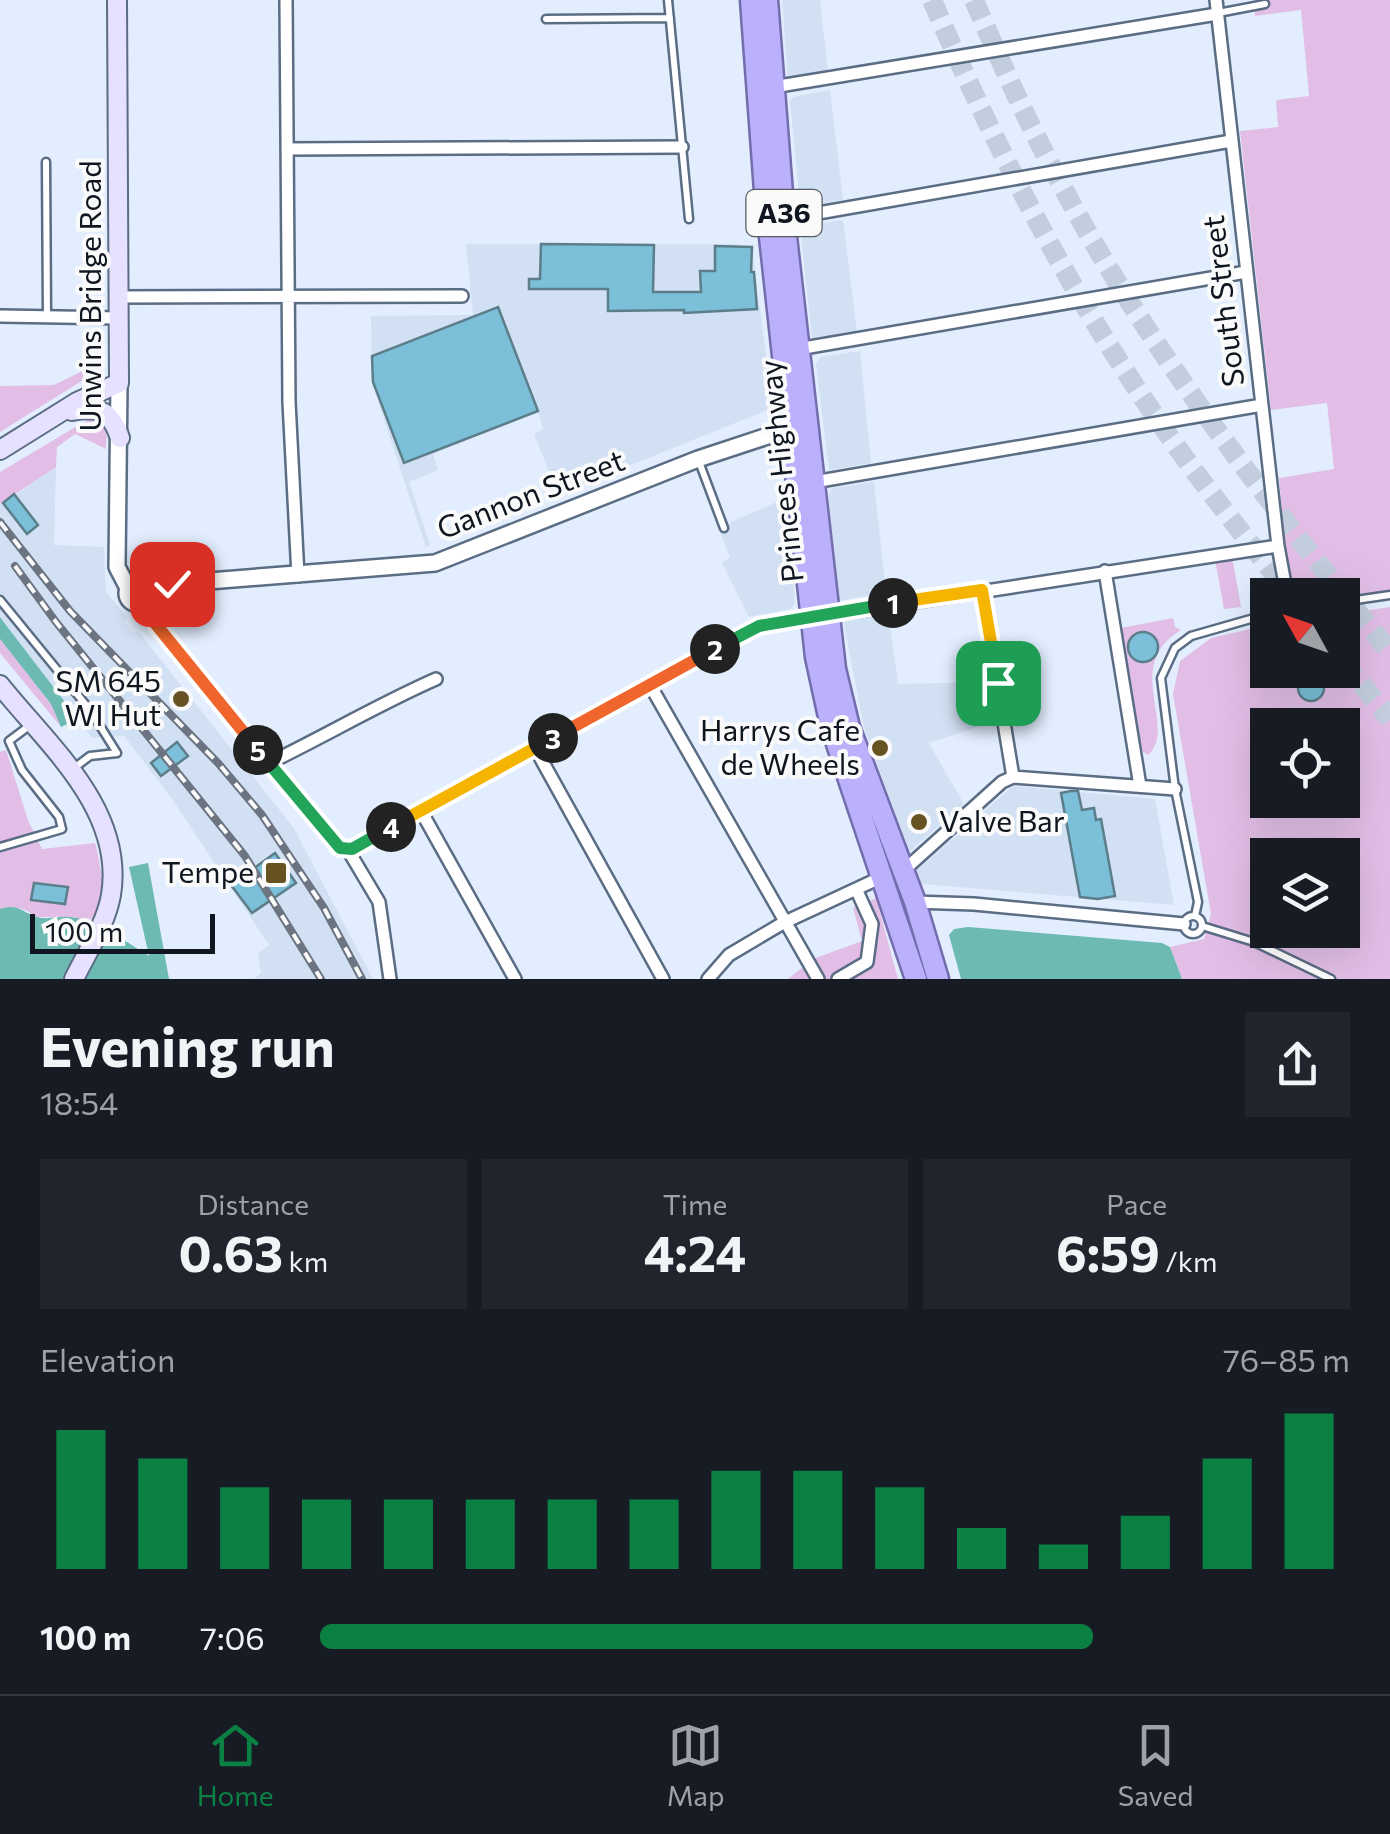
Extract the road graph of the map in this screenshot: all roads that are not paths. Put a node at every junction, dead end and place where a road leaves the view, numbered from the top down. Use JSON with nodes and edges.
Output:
{"nodes":[{"id":1,"x":117,"y":0,"type":"edge"},
{"id":2,"x":286,"y":0,"type":"edge"},
{"id":3,"x":668,"y":0,"type":"edge"},
{"id":4,"x":750,"y":0,"type":"edge"},
{"id":5,"x":767,"y":0,"type":"edge"},
{"id":6,"x":1265,"y":4,"type":"dead end"},
{"id":7,"x":1216,"y":7,"type":"edge"},
{"id":8,"x":670,"y":18,"type":"junction"},
{"id":9,"x":546,"y":20,"type":"dead end"},
{"id":10,"x":774,"y":87,"type":"junction"},
{"id":11,"x":1231,"y":141,"type":"junction"},
{"id":12,"x":682,"y":148,"type":"junction"},
{"id":13,"x":288,"y":149,"type":"junction"},
{"id":14,"x":46,"y":162,"type":"dead end"},
{"id":15,"x":689,"y":219,"type":"dead end"},
{"id":16,"x":784,"y":220,"type":"junction"},
{"id":17,"x":1246,"y":272,"type":"junction"},
{"id":18,"x":462,"y":296,"type":"dead end"},
{"id":19,"x":120,"y":297,"type":"junction"},
{"id":20,"x":288,"y":297,"type":"junction"},
{"id":21,"x":0,"y":316,"type":"edge"},
{"id":22,"x":47,"y":316,"type":"junction"},
{"id":23,"x":120,"y":318,"type":"junction"},
{"id":24,"x":798,"y":349,"type":"junction"},
{"id":25,"x":120,"y":383,"type":"junction"},
{"id":26,"x":1262,"y":405,"type":"junction"},
{"id":27,"x":57,"y":414,"type":"junction"},
{"id":28,"x":799,"y":426,"type":"junction"},
{"id":29,"x":120,"y":438,"type":"junction"},
{"id":30,"x":0,"y":450,"type":"edge"},
{"id":31,"x":698,"y":459,"type":"junction"},
{"id":32,"x":814,"y":482,"type":"junction"},
{"id":33,"x":724,"y":528,"type":"dead end"},
{"id":34,"x":1278,"y":546,"type":"junction"},
{"id":35,"x":1105,"y":572,"type":"junction"},
{"id":36,"x":298,"y":576,"type":"junction"},
{"id":37,"x":1284,"y":578,"type":"edge"},
{"id":38,"x":982,"y":590,"type":"junction"},
{"id":39,"x":1390,"y":595,"type":"edge"},
{"id":40,"x":144,"y":597,"type":"junction"},
{"id":41,"x":18,"y":599,"type":"dead end"},
{"id":42,"x":1360,"y":599,"type":"edge"},
{"id":43,"x":0,"y":600,"type":"edge"},
{"id":44,"x":6,"y":607,"type":"junction"},
{"id":45,"x":819,"y":615,"type":"junction"},
{"id":46,"x":1250,"y":619,"type":"edge"},
{"id":47,"x":436,"y":679,"type":"dead end"},
{"id":48,"x":0,"y":684,"type":"edge"},
{"id":49,"x":650,"y":685,"type":"junction"},
{"id":50,"x":31,"y":724,"type":"junction"},
{"id":51,"x":535,"y":748,"type":"junction"},
{"id":52,"x":269,"y":763,"type":"junction"},
{"id":53,"x":70,"y":772,"type":"junction"},
{"id":54,"x":1013,"y":777,"type":"junction"},
{"id":55,"x":1140,"y":786,"type":"junction"},
{"id":56,"x":1176,"y":789,"type":"junction"},
{"id":57,"x":421,"y":810,"type":"junction"},
{"id":58,"x":0,"y":847,"type":"edge"},
{"id":59,"x":348,"y":850,"type":"junction"},
{"id":60,"x":893,"y":874,"type":"junction"},
{"id":61,"x":858,"y":890,"type":"junction"},
{"id":62,"x":915,"y":902,"type":"junction"},
{"id":63,"x":893,"y":903,"type":"junction"},
{"id":64,"x":1195,"y":916,"type":"junction"},
{"id":65,"x":783,"y":923,"type":"junction"},
{"id":66,"x":1184,"y":924,"type":"junction"},
{"id":67,"x":1202,"y":926,"type":"junction"},
{"id":68,"x":1321,"y":977,"type":"edge"},
{"id":69,"x":74,"y":979,"type":"edge"},
{"id":70,"x":390,"y":979,"type":"edge"},
{"id":71,"x":515,"y":979,"type":"edge"},
{"id":72,"x":663,"y":979,"type":"edge"},
{"id":73,"x":708,"y":979,"type":"edge"},
{"id":74,"x":818,"y":979,"type":"edge"},
{"id":75,"x":838,"y":979,"type":"edge"},
{"id":76,"x":916,"y":979,"type":"edge"},
{"id":77,"x":938,"y":979,"type":"edge"},
{"id":78,"x":1331,"y":979,"type":"edge"}],
"edges":[{"from":1,"to":19,"type":"main road","name":"Unwins Bridge Road"},
{"from":2,"to":13,"type":"street"},
{"from":3,"to":8,"type":"lane"},
{"from":4,"to":28,"type":"highway","name":"Princes Highway","number":"A36"},
{"from":5,"to":10,"type":"highway","name":"Princes Highway","number":"A36"},
{"from":6,"to":7,"type":"lane"},
{"from":7,"to":10,"type":"street"},
{"from":7,"to":11,"type":"street","name":"South Street"},
{"from":8,"to":9,"type":"lane"},
{"from":8,"to":12,"type":"lane"},
{"from":10,"to":16,"type":"highway","name":"Princes Highway","number":"A36"},
{"from":11,"to":16,"type":"street"},
{"from":11,"to":17,"type":"street","name":"South Street"},
{"from":12,"to":13,"type":"street"},
{"from":12,"to":15,"type":"lane"},
{"from":13,"to":20,"type":"street"},
{"from":14,"to":22,"type":"lane"},
{"from":16,"to":24,"type":"highway","name":"Princes Highway","number":"A36"},
{"from":17,"to":24,"type":"street"},
{"from":17,"to":26,"type":"street","name":"South Street"},
{"from":18,"to":20,"type":"street"},
{"from":19,"to":20,"type":"street"},
{"from":19,"to":23,"type":"main road","name":"Unwins Bridge Road"},
{"from":20,"to":36,"type":"street"},
{"from":21,"to":22,"type":"street"},
{"from":22,"to":23,"type":"street"},
{"from":23,"to":25,"type":"main road","name":"Unwins Bridge Road"},
{"from":24,"to":28,"type":"highway","name":"Princes Highway","number":"A36"},
{"from":25,"to":27,"type":"main road"},
{"from":25,"to":29,"type":"street","name":"Unwins Bridge Road"},
{"from":26,"to":32,"type":"street"},
{"from":26,"to":34,"type":"street","name":"South Street"},
{"from":27,"to":29,"type":"main road"},
{"from":27,"to":30,"type":"main road"},
{"from":28,"to":31,"type":"street","name":"Gannon Street"},
{"from":28,"to":32,"type":"highway","name":"Princes Highway","number":"A36"},
{"from":28,"to":45,"type":"highway","name":"Princes Highway","number":"A36"},
{"from":29,"to":40,"type":"street","name":"Unwins Bridge Road"},
{"from":31,"to":33,"type":"lane"},
{"from":31,"to":36,"type":"street","name":"Gannon Street"},
{"from":32,"to":45,"type":"highway","name":"Princes Highway","number":"A36"},
{"from":34,"to":35,"type":"street"},
{"from":34,"to":37,"type":"street","name":"South Street"},
{"from":35,"to":38,"type":"street"},
{"from":35,"to":55,"type":"street"},
{"from":36,"to":40,"type":"street","name":"Gannon Street"},
{"from":38,"to":45,"type":"street"},
{"from":38,"to":54,"type":"street"},
{"from":39,"to":42,"type":"lane"},
{"from":40,"to":52,"type":"street"},
{"from":41,"to":44,"type":"lane"},
{"from":43,"to":44,"type":"lane"},
{"from":44,"to":53,"type":"lane"},
{"from":45,"to":49,"type":"street"},
{"from":45,"to":60,"type":"highway","name":"Princes Highway","number":"A36"},
{"from":46,"to":56,"type":"lane"},
{"from":47,"to":52,"type":"street"},
{"from":48,"to":50,"type":"main road"},
{"from":49,"to":51,"type":"street"},
{"from":49,"to":65,"type":"street"},
{"from":50,"to":53,"type":"main road"},
{"from":50,"to":58,"type":"lane"},
{"from":51,"to":57,"type":"street"},
{"from":51,"to":72,"type":"street"},
{"from":52,"to":59,"type":"street"},
{"from":53,"to":69,"type":"main road"},
{"from":54,"to":55,"type":"street"},
{"from":54,"to":60,"type":"street"},
{"from":55,"to":56,"type":"street"},
{"from":56,"to":64,"type":"lane"},
{"from":57,"to":59,"type":"street"},
{"from":57,"to":71,"type":"street"},
{"from":59,"to":70,"type":"street"},
{"from":60,"to":61,"type":"street"},
{"from":60,"to":62,"type":"highway","name":"Princes Highway","number":"A36"},
{"from":60,"to":63,"type":"highway","name":"Princes Highway","number":"A36"},
{"from":61,"to":65,"type":"street"},
{"from":61,"to":75,"type":"street"},
{"from":62,"to":63,"type":"street"},
{"from":62,"to":66,"type":"street"},
{"from":62,"to":77,"type":"highway","name":"Princes Highway","number":"A36"},
{"from":63,"to":76,"type":"highway","name":"Princes Highway","number":"A36"},
{"from":64,"to":66,"type":"lane"},
{"from":64,"to":67,"type":"lane"},
{"from":65,"to":73,"type":"street"},
{"from":65,"to":74,"type":"street"},
{"from":66,"to":67,"type":"lane"},
{"from":67,"to":68,"type":"lane"},
{"from":68,"to":78,"type":"lane"}]}
